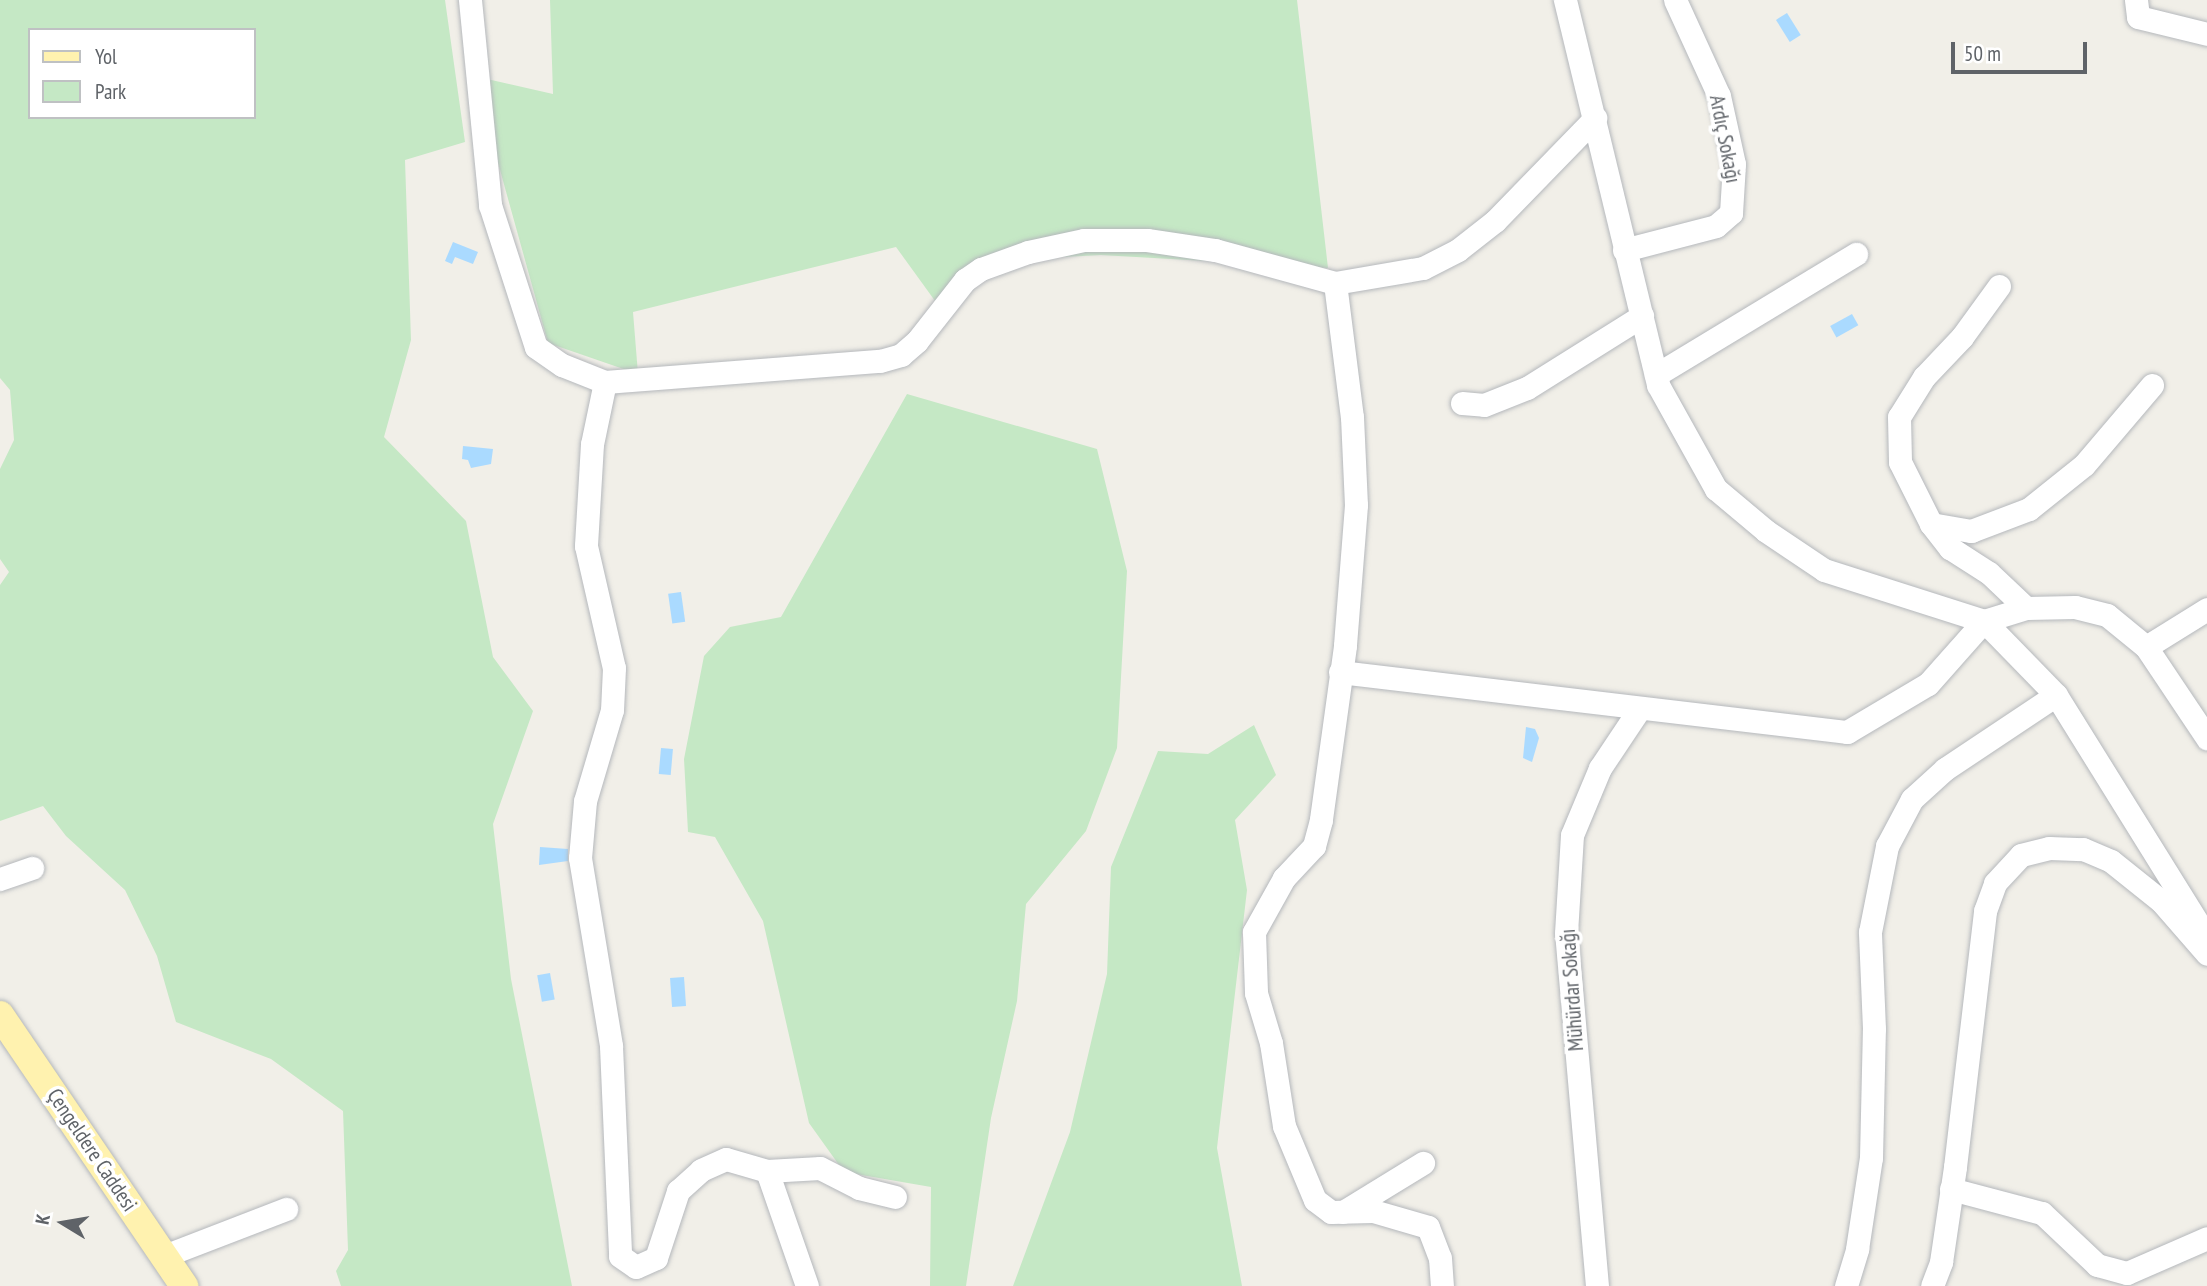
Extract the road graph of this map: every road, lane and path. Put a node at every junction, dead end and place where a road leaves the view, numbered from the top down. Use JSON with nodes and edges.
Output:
{"nodes":[{"id":1,"x":470,"y":0,"type":"edge"},
{"id":2,"x":1565,"y":0,"type":"edge"},
{"id":3,"x":1675,"y":0,"type":"edge"},
{"id":4,"x":2136,"y":0,"type":"edge"},
{"id":5,"x":2207,"y":34,"type":"edge"},
{"id":6,"x":1595,"y":118,"type":"junction"},
{"id":7,"x":1624,"y":250,"type":"junction"},
{"id":8,"x":1856,"y":254,"type":"dead end"},
{"id":9,"x":1335,"y":283,"type":"junction"},
{"id":10,"x":2000,"y":286,"type":"dead end"},
{"id":11,"x":1642,"y":316,"type":"junction"},
{"id":12,"x":1656,"y":375,"type":"junction"},
{"id":13,"x":605,"y":382,"type":"junction"},
{"id":14,"x":2152,"y":385,"type":"dead end"},
{"id":15,"x":1462,"y":403,"type":"dead end"},
{"id":16,"x":1931,"y":524,"type":"junction"},
{"id":17,"x":2026,"y":608,"type":"junction"},
{"id":18,"x":2207,"y":609,"type":"edge"},
{"id":19,"x":1984,"y":621,"type":"junction"},
{"id":20,"x":2146,"y":647,"type":"junction"},
{"id":21,"x":1340,"y":672,"type":"junction"},
{"id":22,"x":2056,"y":695,"type":"junction"},
{"id":23,"x":1639,"y":711,"type":"junction"},
{"id":24,"x":2207,"y":738,"type":"edge"},
{"id":25,"x":32,"y":868,"type":"dead end"},
{"id":26,"x":0,"y":879,"type":"edge"},
{"id":27,"x":2207,"y":938,"type":"edge"},
{"id":28,"x":2207,"y":954,"type":"edge"},
{"id":29,"x":0,"y":1015,"type":"edge"},
{"id":30,"x":1423,"y":1163,"type":"dead end"},
{"id":31,"x":767,"y":1171,"type":"junction"},
{"id":32,"x":1951,"y":1189,"type":"junction"},
{"id":33,"x":894,"y":1197,"type":"dead end"},
{"id":34,"x":286,"y":1209,"type":"dead end"},
{"id":35,"x":1343,"y":1212,"type":"junction"},
{"id":36,"x":2207,"y":1238,"type":"edge"},
{"id":37,"x":164,"y":1256,"type":"junction"},
{"id":38,"x":638,"y":1277,"type":"edge"},
{"id":39,"x":184,"y":1286,"type":"edge"},
{"id":40,"x":807,"y":1286,"type":"edge"},
{"id":41,"x":1442,"y":1286,"type":"edge"},
{"id":42,"x":1597,"y":1286,"type":"edge"},
{"id":43,"x":1846,"y":1286,"type":"edge"},
{"id":44,"x":1932,"y":1286,"type":"edge"}],
"edges":[{"from":1,"to":13,"type":"street"},
{"from":2,"to":6,"type":"street"},
{"from":3,"to":7,"type":"street","name":"Ardıç Sokağı"},
{"from":4,"to":5,"type":"street"},
{"from":6,"to":7,"type":"street"},
{"from":6,"to":9,"type":"street"},
{"from":7,"to":11,"type":"street"},
{"from":8,"to":12,"type":"street"},
{"from":9,"to":13,"type":"street"},
{"from":9,"to":21,"type":"street"},
{"from":10,"to":16,"type":"street"},
{"from":11,"to":12,"type":"street"},
{"from":11,"to":15,"type":"street"},
{"from":12,"to":19,"type":"street"},
{"from":13,"to":38,"type":"street"},
{"from":14,"to":16,"type":"street"},
{"from":16,"to":17,"type":"street"},
{"from":17,"to":19,"type":"street"},
{"from":17,"to":20,"type":"street"},
{"from":18,"to":20,"type":"street"},
{"from":19,"to":22,"type":"street"},
{"from":19,"to":23,"type":"street"},
{"from":20,"to":24,"type":"street"},
{"from":21,"to":23,"type":"street"},
{"from":21,"to":35,"type":"street"},
{"from":22,"to":27,"type":"street"},
{"from":22,"to":43,"type":"street"},
{"from":23,"to":42,"type":"street","name":"Mühürdar Sokağı"},
{"from":25,"to":26,"type":"street"},
{"from":28,"to":32,"type":"street"},
{"from":29,"to":37,"type":"main road","name":"Çengeldere Caddesi"},
{"from":30,"to":35,"type":"street"},
{"from":31,"to":33,"type":"street"},
{"from":31,"to":38,"type":"street"},
{"from":31,"to":40,"type":"street"},
{"from":32,"to":36,"type":"street"},
{"from":32,"to":44,"type":"street"},
{"from":34,"to":37,"type":"street"},
{"from":35,"to":41,"type":"street"},
{"from":37,"to":39,"type":"main road","name":"Çengeldere Caddesi"}]}
